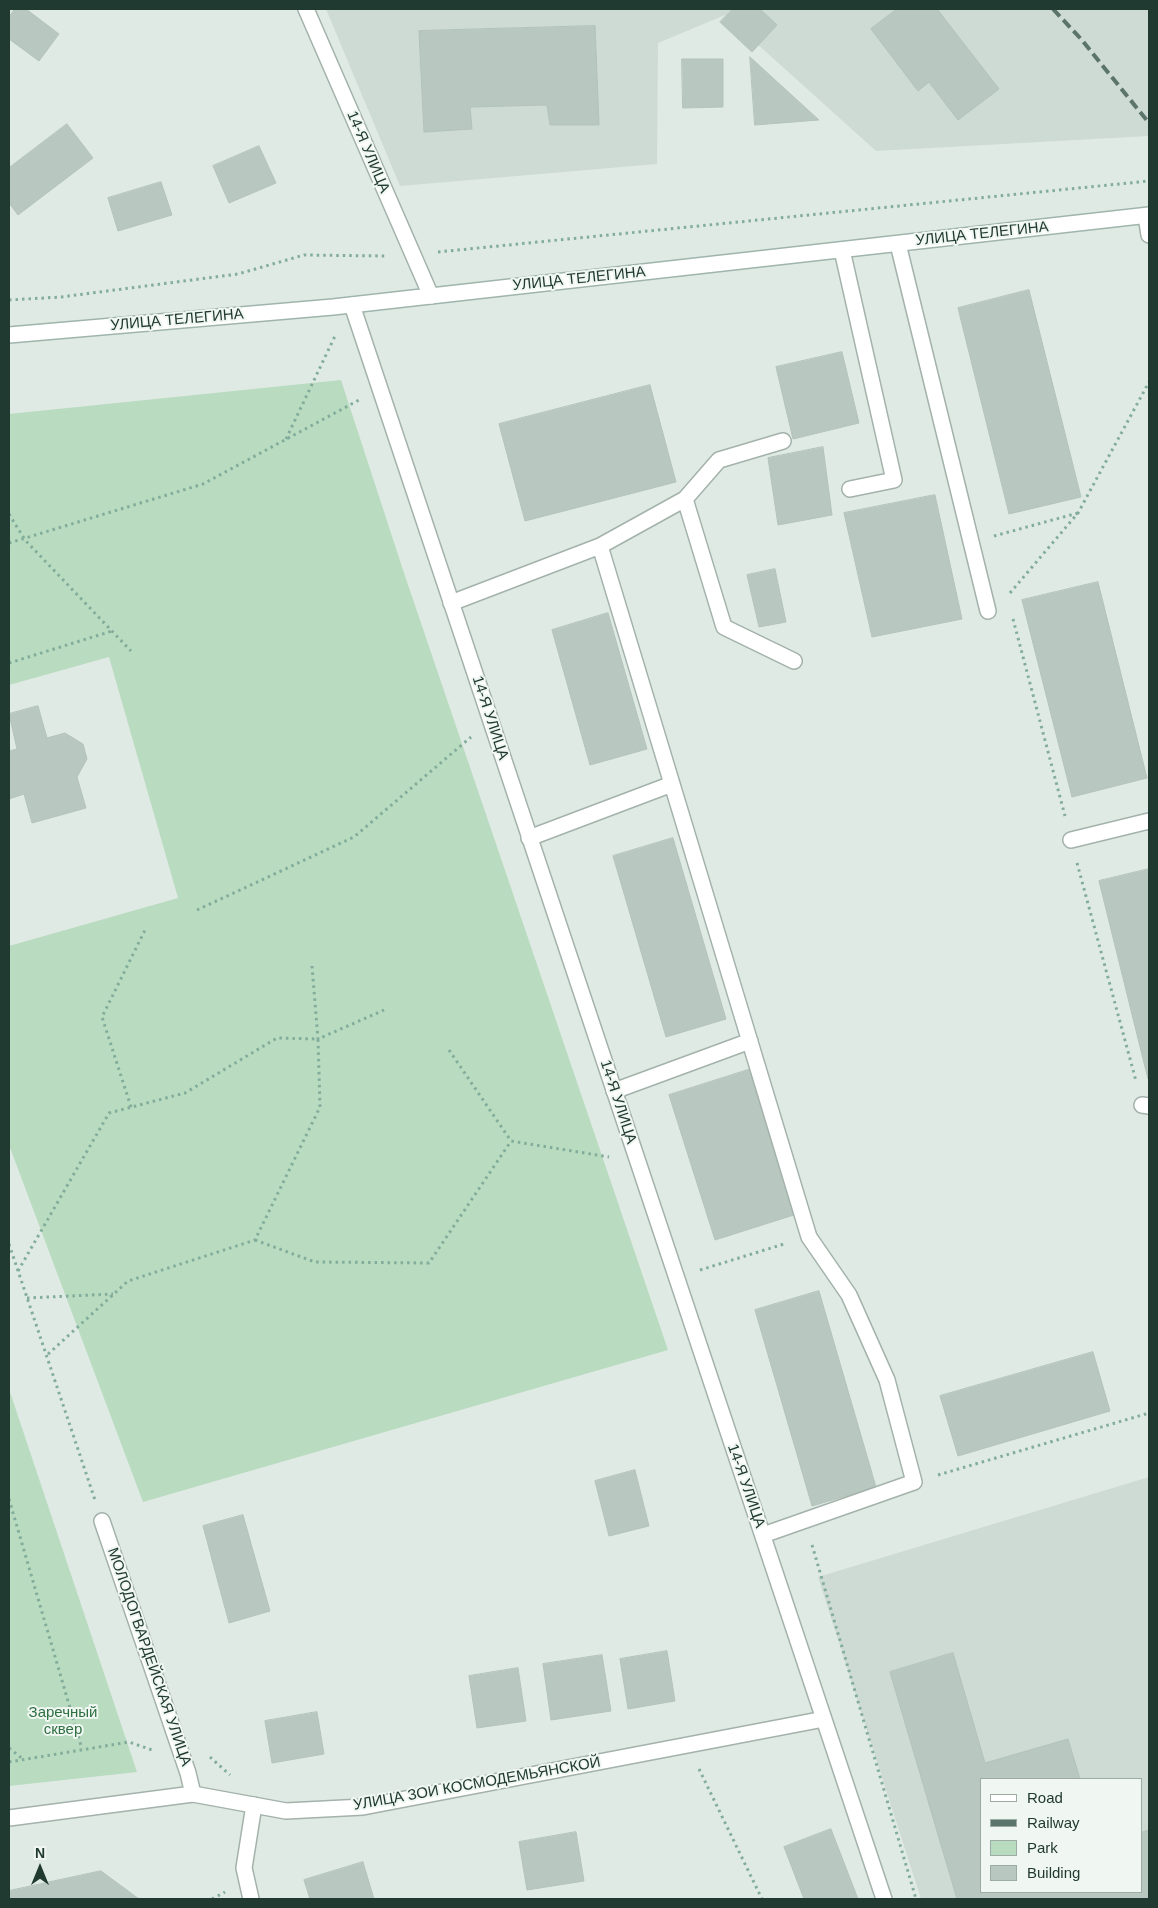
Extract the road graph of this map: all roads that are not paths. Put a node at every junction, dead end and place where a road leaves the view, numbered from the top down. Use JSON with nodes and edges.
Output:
{"nodes":[{"id":1,"x":306,"y":9,"type":"edge"},
{"id":2,"x":1148,"y":215,"type":"edge"},
{"id":3,"x":1149,"y":235,"type":"edge"},
{"id":4,"x":898,"y":244,"type":"junction"},
{"id":5,"x":842,"y":250,"type":"junction"},
{"id":6,"x":431,"y":296,"type":"junction"},
{"id":7,"x":352,"y":305,"type":"junction"},
{"id":8,"x":9,"y":335,"type":"edge"},
{"id":9,"x":783,"y":441,"type":"dead end"},
{"id":10,"x":850,"y":489,"type":"dead end"},
{"id":11,"x":685,"y":499,"type":"junction"},
{"id":12,"x":600,"y":546,"type":"junction"},
{"id":13,"x":451,"y":603,"type":"junction"},
{"id":14,"x":988,"y":610,"type":"dead end"},
{"id":15,"x":794,"y":661,"type":"dead end"},
{"id":16,"x":672,"y":784,"type":"junction"},
{"id":17,"x":1149,"y":821,"type":"edge"},
{"id":18,"x":530,"y":838,"type":"junction"},
{"id":19,"x":1071,"y":840,"type":"road end"},
{"id":20,"x":750,"y":1041,"type":"junction"},
{"id":21,"x":614,"y":1091,"type":"junction"},
{"id":22,"x":102,"y":1522,"type":"road end"},
{"id":23,"x":763,"y":1535,"type":"junction"},
{"id":24,"x":824,"y":1719,"type":"junction"},
{"id":25,"x":193,"y":1794,"type":"junction"},
{"id":26,"x":254,"y":1805,"type":"junction"},
{"id":27,"x":9,"y":1818,"type":"edge"},
{"id":28,"x":251,"y":1899,"type":"edge"},
{"id":29,"x":884,"y":1899,"type":"edge"}],
"edges":[{"from":1,"to":6,"type":"street","name":"14-Я УЛИЦА"},
{"from":2,"to":3,"type":"street"},
{"from":2,"to":4,"type":"street","name":"УЛИЦА ТЕЛЕГИНА"},
{"from":4,"to":5,"type":"street","name":"УЛИЦА ТЕЛЕГИНА"},
{"from":4,"to":14,"type":"street"},
{"from":5,"to":6,"type":"street","name":"УЛИЦА ТЕЛЕГИНА"},
{"from":5,"to":10,"type":"street"},
{"from":6,"to":7,"type":"street","name":"УЛИЦА ТЕЛЕГИНА"},
{"from":7,"to":8,"type":"street","name":"УЛИЦА ТЕЛЕГИНА"},
{"from":7,"to":13,"type":"street","name":"14-Я УЛИЦА"},
{"from":9,"to":11,"type":"street"},
{"from":11,"to":12,"type":"street"},
{"from":11,"to":15,"type":"street"},
{"from":12,"to":13,"type":"street"},
{"from":12,"to":16,"type":"street"},
{"from":13,"to":18,"type":"street","name":"14-Я УЛИЦА"},
{"from":16,"to":18,"type":"street"},
{"from":16,"to":20,"type":"street"},
{"from":17,"to":19,"type":"street"},
{"from":18,"to":21,"type":"street","name":"14-Я УЛИЦА"},
{"from":20,"to":21,"type":"street"},
{"from":20,"to":23,"type":"street"},
{"from":21,"to":23,"type":"street","name":"14-Я УЛИЦА"},
{"from":22,"to":25,"type":"street","name":"МОЛОДОГВАРДЕЙСКАЯ УЛИЦА"},
{"from":23,"to":24,"type":"street","name":"14-Я УЛИЦА"},
{"from":24,"to":26,"type":"street","name":"УЛИЦА ЗОИ КОСМОДЕМЬЯНСКОЙ"},
{"from":24,"to":29,"type":"street","name":"14-Я УЛИЦА"},
{"from":25,"to":26,"type":"street","name":"УЛИЦА ЗОИ КОСМОДЕМЬЯНСКОЙ"},
{"from":25,"to":27,"type":"street","name":"УЛИЦА ЗОИ КОСМОДЕМЬЯНСКОЙ"},
{"from":26,"to":28,"type":"street"}]}
